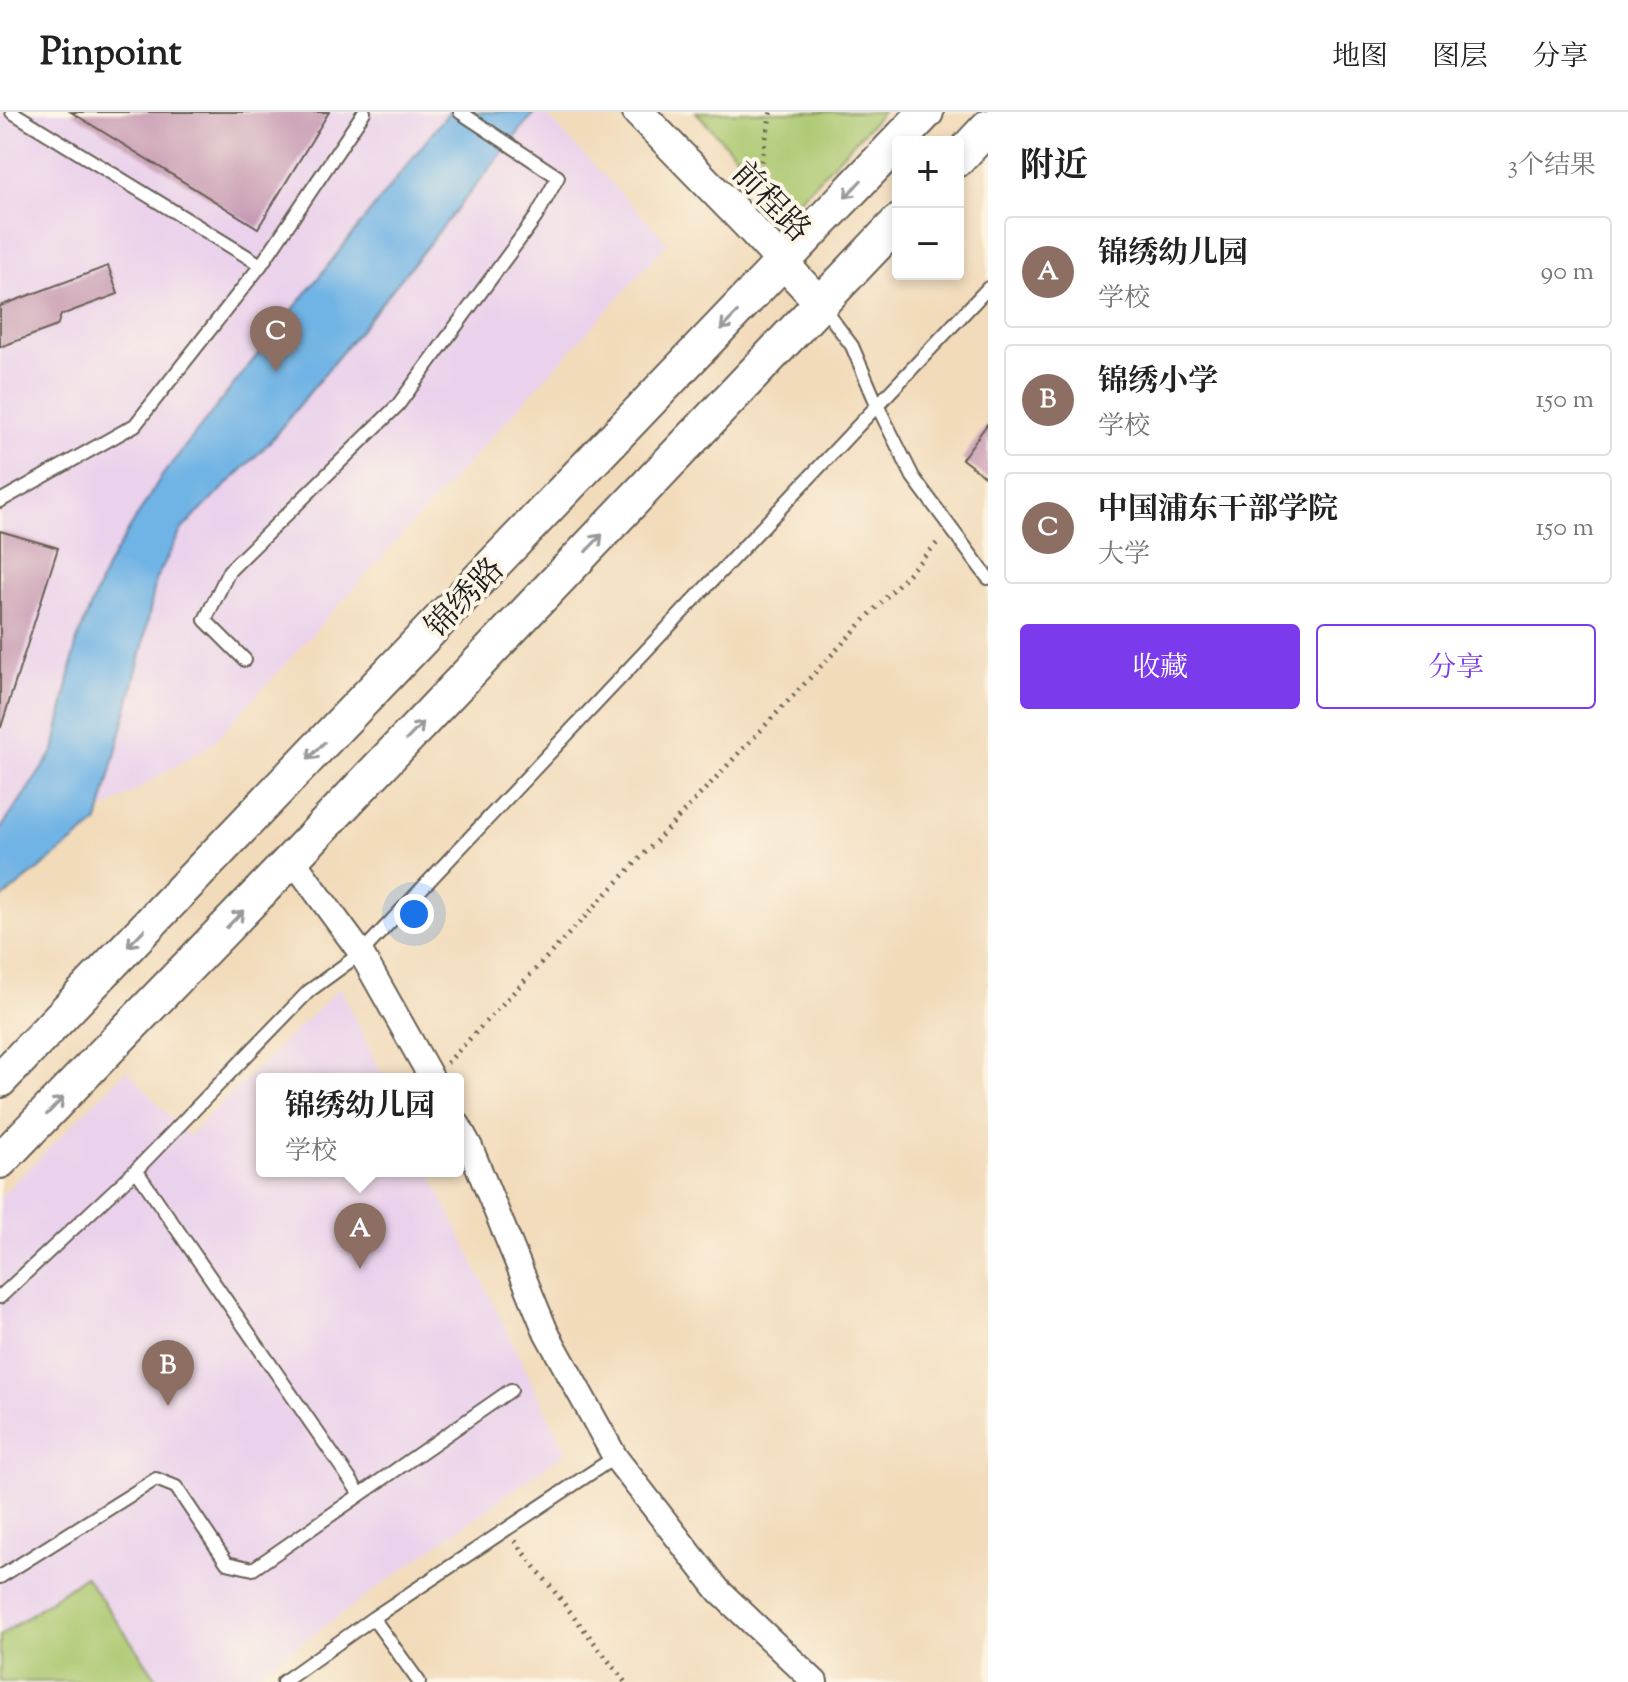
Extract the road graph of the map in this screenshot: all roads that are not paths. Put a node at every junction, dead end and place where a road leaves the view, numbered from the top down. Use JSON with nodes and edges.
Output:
{"nodes":[{"id":1,"x":12,"y":112,"type":"edge"},
{"id":2,"x":364,"y":112,"type":"edge"},
{"id":3,"x":460,"y":112,"type":"edge"},
{"id":4,"x":638,"y":112,"type":"edge"},
{"id":5,"x":926,"y":112,"type":"edge"},
{"id":6,"x":988,"y":127,"type":"edge"},
{"id":7,"x":964,"y":153,"type":"edge"},
{"id":8,"x":892,"y":228,"type":"edge"},
{"id":9,"x":783,"y":264,"type":"junction"},
{"id":10,"x":261,"y":265,"type":"junction"},
{"id":11,"x":988,"y":288,"type":"edge"},
{"id":12,"x":821,"y":304,"type":"junction"},
{"id":13,"x":878,"y":407,"type":"junction"},
{"id":14,"x":0,"y":501,"type":"edge"},
{"id":15,"x":988,"y":578,"type":"edge"},
{"id":16,"x":245,"y":660,"type":"dead end"},
{"id":17,"x":292,"y":859,"type":"junction"},
{"id":18,"x":361,"y":953,"type":"junction"},
{"id":19,"x":429,"y":1073,"type":"edge"},
{"id":20,"x":0,"y":1080,"type":"edge"},
{"id":21,"x":464,"y":1136,"type":"edge"},
{"id":22,"x":0,"y":1161,"type":"edge"},
{"id":23,"x":136,"y":1170,"type":"junction"},
{"id":24,"x":0,"y":1297,"type":"edge"},
{"id":25,"x":511,"y":1390,"type":"dead end"},
{"id":26,"x":615,"y":1457,"type":"junction"},
{"id":27,"x":360,"y":1494,"type":"junction"},
{"id":28,"x":0,"y":1577,"type":"edge"},
{"id":29,"x":373,"y":1618,"type":"junction"},
{"id":30,"x":283,"y":1682,"type":"edge"},
{"id":31,"x":419,"y":1682,"type":"edge"},
{"id":32,"x":815,"y":1682,"type":"edge"}],
"edges":[{"from":1,"to":10,"type":"lane"},
{"from":2,"to":10,"type":"lane"},
{"from":3,"to":16,"type":"lane"},
{"from":4,"to":9,"type":"street","name":"前程路"},
{"from":5,"to":9,"type":"main road","name":"锦绣路","one_way":true},
{"from":6,"to":7,"type":"main road"},
{"from":8,"to":12,"type":"main road","name":"锦绣路"},
{"from":9,"to":12,"type":"street","name":"前程路"},
{"from":9,"to":20,"type":"main road","name":"锦绣路","one_way":true},
{"from":10,"to":14,"type":"lane"},
{"from":11,"to":13,"type":"lane"},
{"from":12,"to":13,"type":"lane"},
{"from":17,"to":12,"type":"main road","name":"锦绣路","one_way":true},
{"from":13,"to":15,"type":"lane"},
{"from":13,"to":18,"type":"lane"},
{"from":17,"to":18,"type":"street"},
{"from":22,"to":17,"type":"main road","name":"锦绣路","one_way":true},
{"from":18,"to":19,"type":"street"},
{"from":18,"to":23,"type":"lane"},
{"from":21,"to":26,"type":"street"},
{"from":23,"to":24,"type":"lane"},
{"from":23,"to":27,"type":"lane"},
{"from":25,"to":27,"type":"lane"},
{"from":26,"to":29,"type":"lane"},
{"from":26,"to":32,"type":"street"},
{"from":27,"to":28,"type":"lane"},
{"from":29,"to":30,"type":"lane"},
{"from":29,"to":31,"type":"lane"}]}
